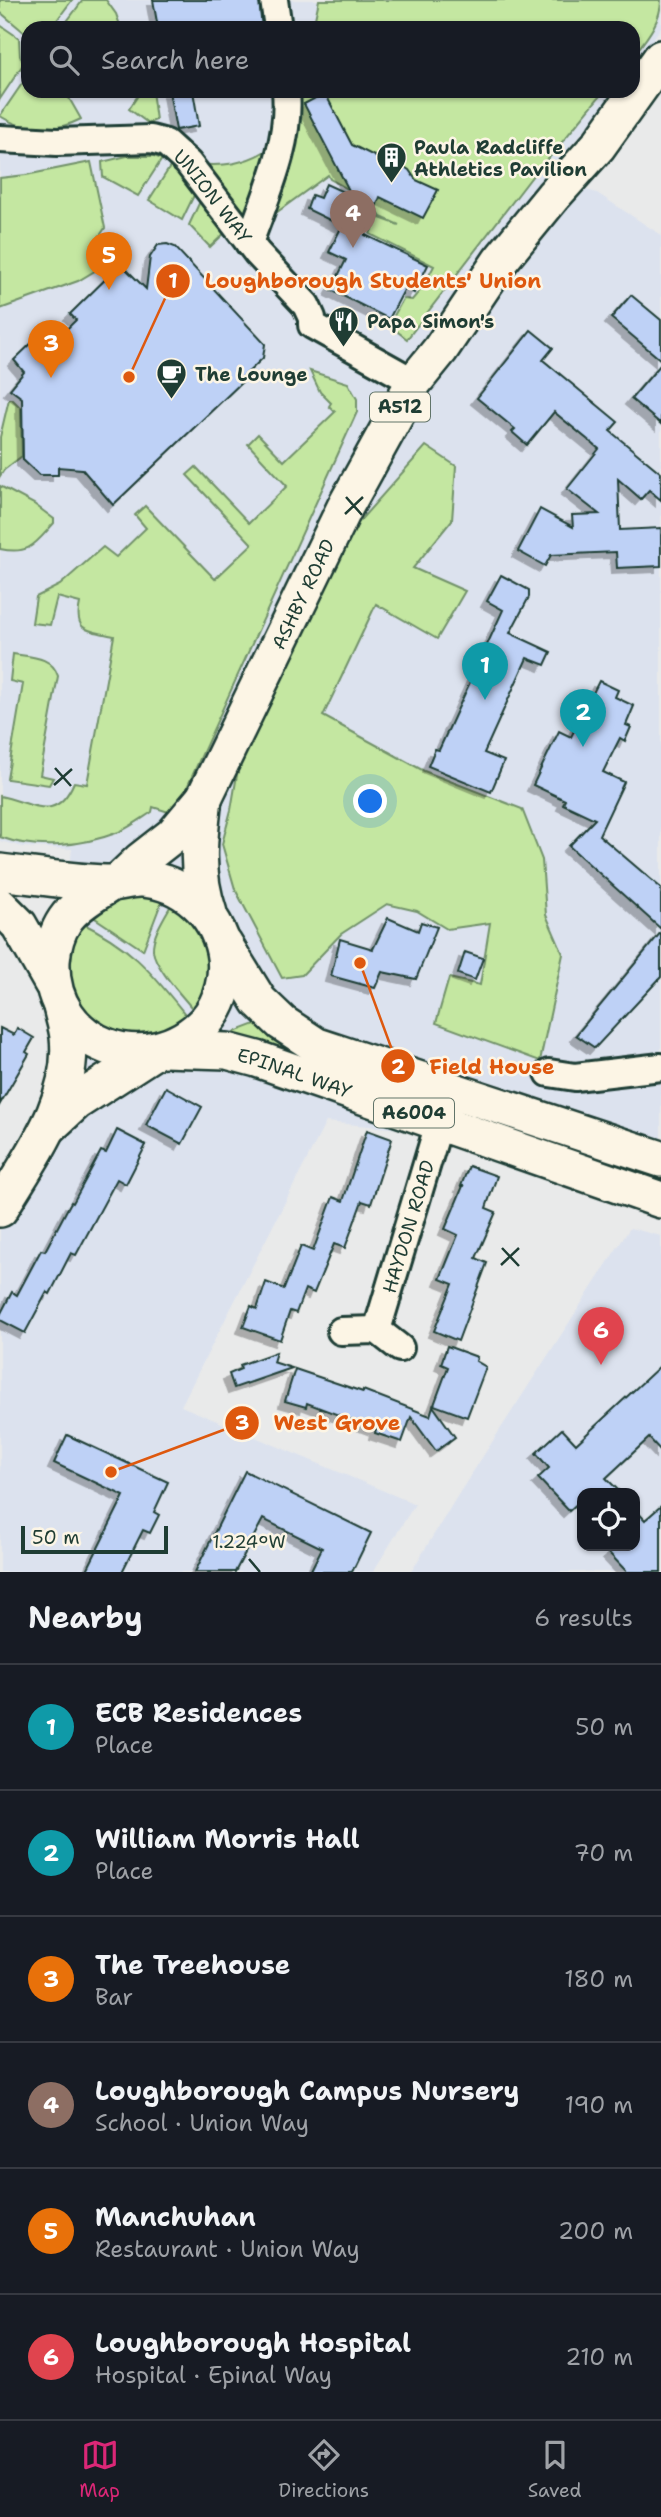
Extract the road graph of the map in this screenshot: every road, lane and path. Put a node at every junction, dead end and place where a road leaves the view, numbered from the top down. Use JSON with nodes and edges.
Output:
{"nodes":[{"id":1,"x":274,"y":0,"type":"edge"},
{"id":2,"x":277,"y":21,"type":"edge"},
{"id":3,"x":661,"y":58,"type":"edge"},
{"id":4,"x":640,"y":87,"type":"edge"},
{"id":5,"x":287,"y":98,"type":"edge"},
{"id":6,"x":632,"y":98,"type":"edge"},
{"id":7,"x":0,"y":139,"type":"edge"},
{"id":8,"x":249,"y":243,"type":"junction"},
{"id":9,"x":414,"y":382,"type":"junction"},
{"id":10,"x":204,"y":798,"type":"junction"},
{"id":11,"x":0,"y":873,"type":"edge"},
{"id":12,"x":115,"y":882,"type":"junction"},
{"id":13,"x":0,"y":906,"type":"edge"},
{"id":14,"x":215,"y":927,"type":"junction"},
{"id":15,"x":58,"y":997,"type":"junction"},
{"id":16,"x":159,"y":1050,"type":"junction"},
{"id":17,"x":661,"y":1067,"type":"edge"},
{"id":18,"x":549,"y":1073,"type":"dead end"},
{"id":19,"x":454,"y":1090,"type":"junction"},
{"id":20,"x":444,"y":1124,"type":"junction"},
{"id":21,"x":50,"y":1126,"type":"junction"},
{"id":22,"x":661,"y":1159,"type":"edge"},
{"id":23,"x":661,"y":1200,"type":"edge"},
{"id":24,"x":0,"y":1209,"type":"edge"},
{"id":25,"x":377,"y":1330,"type":"junction"},
{"id":26,"x":341,"y":1331,"type":"dead end"},
{"id":27,"x":400,"y":1348,"type":"dead end"}],
"edges":[{"from":1,"to":2,"type":"street"},
{"from":3,"to":4,"type":"main road","name":"ASHBY ROAD","number":"A512"},
{"from":5,"to":8,"type":"street"},
{"from":6,"to":9,"type":"main road","name":"ASHBY ROAD","number":"A512"},
{"from":7,"to":8,"type":"street","name":"UNION WAY"},
{"from":8,"to":9,"type":"street","name":"UNION WAY"},
{"from":9,"to":10,"type":"main road","name":"ASHBY ROAD","number":"A512"},
{"from":10,"to":12,"type":"main road","name":"ASHBY ROAD"},
{"from":10,"to":14,"type":"main road","name":"ASHBY ROAD"},
{"from":11,"to":12,"type":"main road"},
{"from":12,"to":14,"type":"main road"},
{"from":12,"to":15,"type":"main road"},
{"from":13,"to":15,"type":"main road"},
{"from":14,"to":16,"type":"main road"},
{"from":14,"to":19,"type":"main road","name":"EPINAL WAY","number":"A6004"},
{"from":15,"to":16,"type":"main road"},
{"from":15,"to":21,"type":"main road"},
{"from":16,"to":20,"type":"main road","name":"EPINAL WAY","number":"A6004"},
{"from":16,"to":21,"type":"main road"},
{"from":17,"to":18,"type":"street"},
{"from":19,"to":20,"type":"street","name":"HAYDON ROAD"},
{"from":19,"to":22,"type":"main road","name":"EPINAL WAY","number":"A6004"},
{"from":20,"to":23,"type":"main road","name":"EPINAL WAY","number":"A6004"},
{"from":20,"to":25,"type":"street","name":"HAYDON ROAD"},
{"from":21,"to":24,"type":"main road"},
{"from":25,"to":26,"type":"street"},
{"from":25,"to":27,"type":"street"}]}
